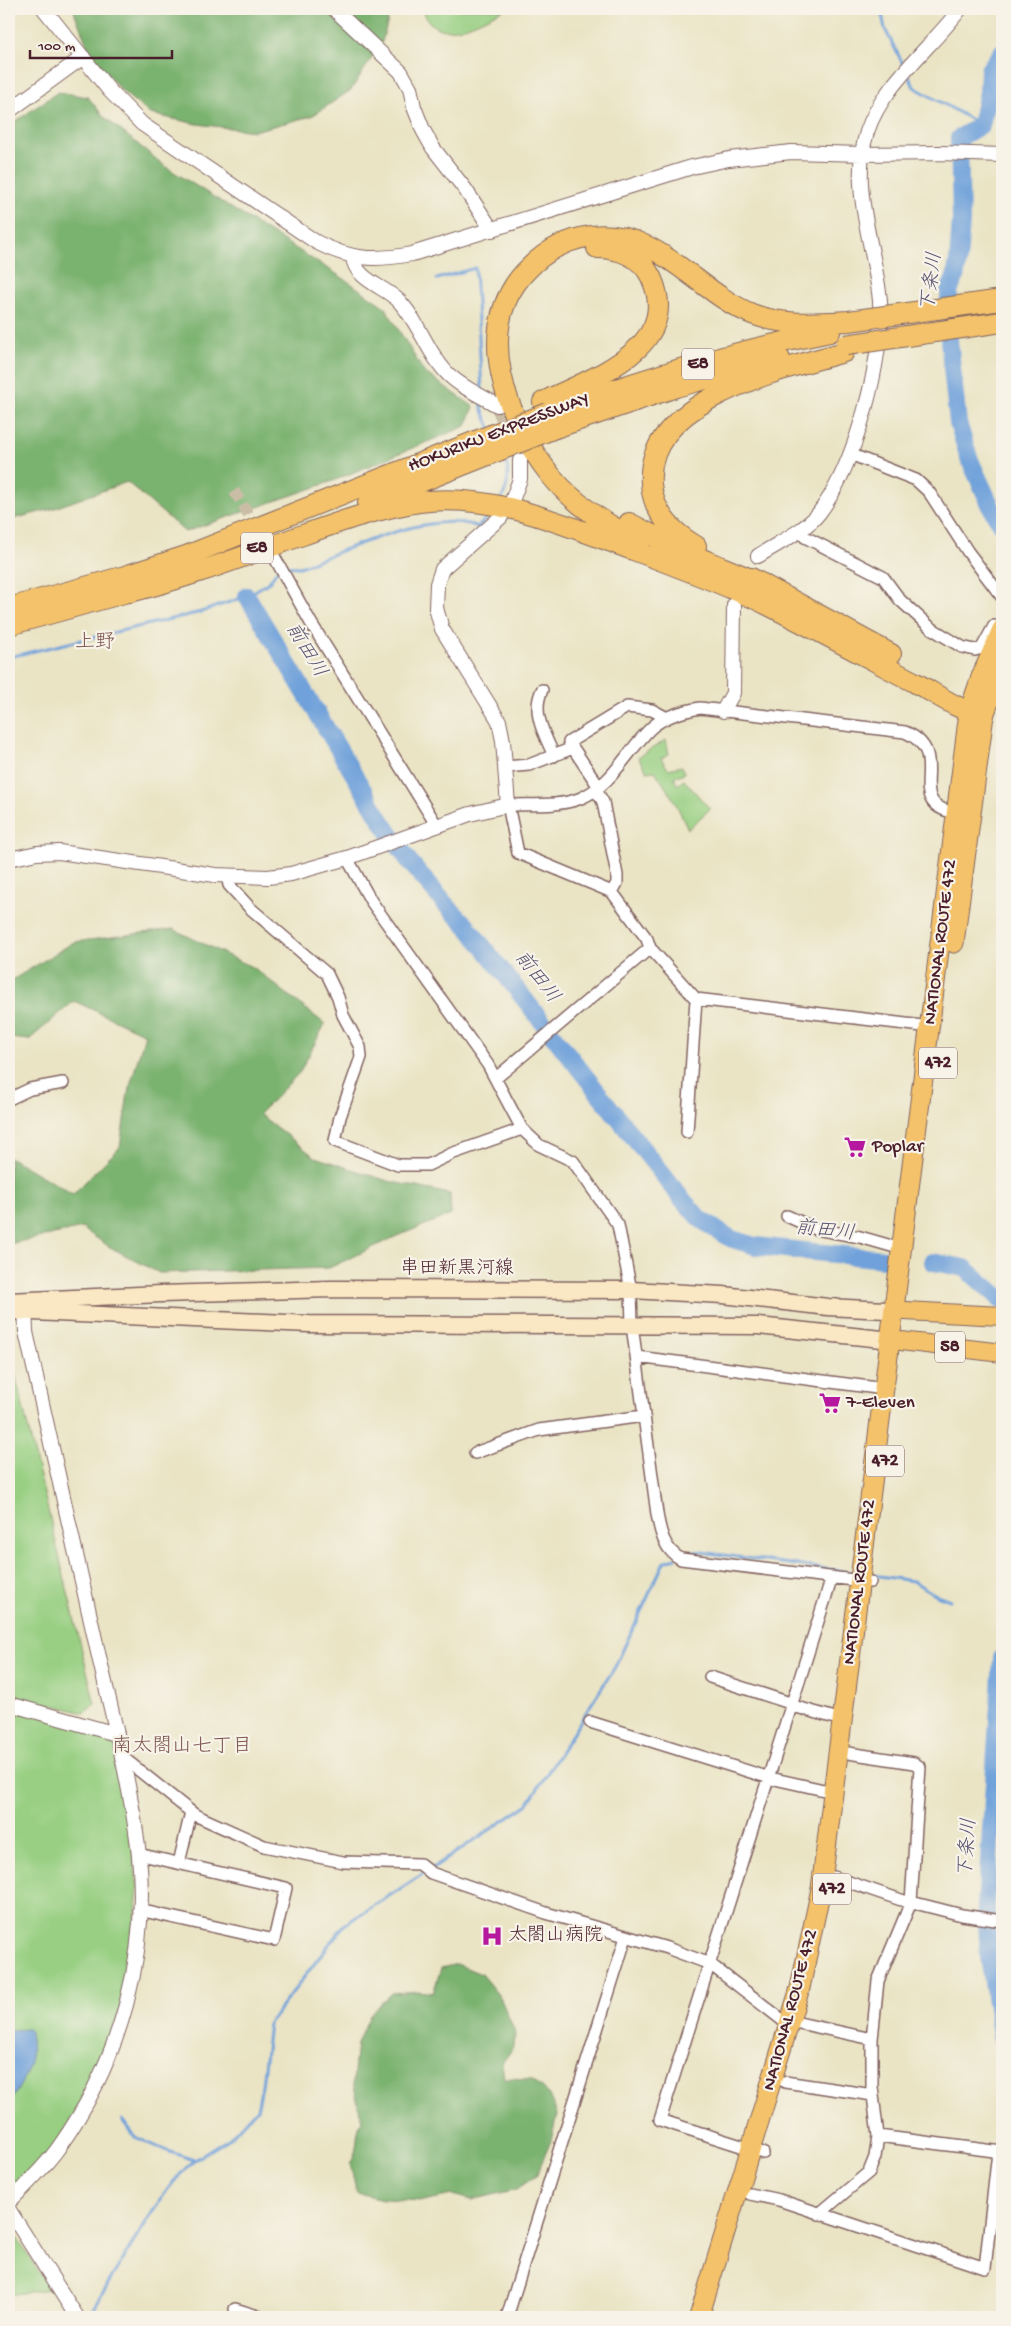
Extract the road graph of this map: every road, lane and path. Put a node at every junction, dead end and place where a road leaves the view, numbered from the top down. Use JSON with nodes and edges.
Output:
{"nodes":[{"id":1,"x":44,"y":9,"type":"edge"},
{"id":2,"x":334,"y":9,"type":"edge"},
{"id":3,"x":960,"y":9,"type":"edge"},
{"id":4,"x":83,"y":57,"type":"junction"},
{"id":5,"x":9,"y":111,"type":"edge"},
{"id":6,"x":862,"y":154,"type":"junction"},
{"id":7,"x":997,"y":154,"type":"edge"},
{"id":8,"x":492,"y":230,"type":"junction"},
{"id":9,"x":352,"y":257,"type":"junction"},
{"id":10,"x":1002,"y":300,"type":"edge"},
{"id":11,"x":1002,"y":305,"type":"edge"},
{"id":12,"x":1002,"y":322,"type":"edge"},
{"id":13,"x":848,"y":336,"type":"junction"},
{"id":14,"x":497,"y":406,"type":"tunnel mouth"},
{"id":15,"x":549,"y":414,"type":"junction"},
{"id":16,"x":492,"y":438,"type":"junction"},
{"id":17,"x":850,"y":454,"type":"junction"},
{"id":18,"x":520,"y":460,"type":"dead end"},
{"id":19,"x":513,"y":498,"type":"dead end"},
{"id":20,"x":501,"y":517,"type":"dead end"},
{"id":21,"x":800,"y":532,"type":"junction"},
{"id":22,"x":270,"y":549,"type":"tunnel mouth"},
{"id":23,"x":758,"y":556,"type":"dead end"},
{"id":24,"x":763,"y":584,"type":"junction"},
{"id":25,"x":727,"y":585,"type":"junction"},
{"id":26,"x":130,"y":592,"type":"junction"},
{"id":27,"x":1002,"y":597,"type":"edge"},
{"id":28,"x":734,"y":605,"type":"dead end"},
{"id":29,"x":9,"y":608,"type":"edge"},
{"id":30,"x":9,"y":625,"type":"edge"},
{"id":31,"x":1002,"y":630,"type":"edge"},
{"id":32,"x":1002,"y":670,"type":"edge"},
{"id":33,"x":542,"y":690,"type":"dead end"},
{"id":34,"x":975,"y":710,"type":"junction"},
{"id":35,"x":723,"y":711,"type":"junction"},
{"id":36,"x":667,"y":718,"type":"junction"},
{"id":37,"x":573,"y":748,"type":"junction"},
{"id":38,"x":554,"y":756,"type":"junction"},
{"id":39,"x":505,"y":767,"type":"junction"},
{"id":40,"x":598,"y":788,"type":"junction"},
{"id":41,"x":508,"y":805,"type":"junction"},
{"id":42,"x":963,"y":814,"type":"junction"},
{"id":43,"x":437,"y":826,"type":"junction"},
{"id":44,"x":347,"y":858,"type":"junction"},
{"id":45,"x":9,"y":860,"type":"edge"},
{"id":46,"x":227,"y":876,"type":"junction"},
{"id":47,"x":612,"y":892,"type":"junction"},
{"id":48,"x":650,"y":948,"type":"junction"},
{"id":49,"x":696,"y":999,"type":"junction"},
{"id":50,"x":931,"y":1027,"type":"junction"},
{"id":51,"x":496,"y":1078,"type":"junction"},
{"id":52,"x":63,"y":1082,"type":"dead end"},
{"id":53,"x":9,"y":1099,"type":"edge"},
{"id":54,"x":522,"y":1129,"type":"junction"},
{"id":55,"x":687,"y":1132,"type":"dead end"},
{"id":56,"x":787,"y":1216,"type":"dead end"},
{"id":57,"x":902,"y":1248,"type":"junction"},
{"id":58,"x":631,"y":1290,"type":"junction"},
{"id":59,"x":20,"y":1304,"type":"edge"},
{"id":60,"x":9,"y":1311,"type":"edge"},
{"id":61,"x":900,"y":1311,"type":"junction"},
{"id":62,"x":1002,"y":1316,"type":"edge"},
{"id":63,"x":632,"y":1326,"type":"junction"},
{"id":64,"x":896,"y":1340,"type":"junction"},
{"id":65,"x":1001,"y":1353,"type":"edge"},
{"id":66,"x":637,"y":1357,"type":"junction"},
{"id":67,"x":884,"y":1389,"type":"junction"},
{"id":68,"x":644,"y":1416,"type":"junction"},
{"id":69,"x":475,"y":1453,"type":"dead end"},
{"id":70,"x":832,"y":1577,"type":"junction"},
{"id":71,"x":865,"y":1581,"type":"junction"},
{"id":72,"x":710,"y":1677,"type":"dead end"},
{"id":73,"x":9,"y":1704,"type":"edge"},
{"id":74,"x":793,"y":1705,"type":"junction"},
{"id":75,"x":842,"y":1720,"type":"junction"},
{"id":76,"x":590,"y":1722,"type":"dead end"},
{"id":77,"x":116,"y":1734,"type":"junction"},
{"id":78,"x":848,"y":1753,"type":"junction"},
{"id":79,"x":121,"y":1756,"type":"junction"},
{"id":80,"x":770,"y":1778,"type":"junction"},
{"id":81,"x":833,"y":1792,"type":"junction"},
{"id":82,"x":191,"y":1812,"type":"junction"},
{"id":83,"x":138,"y":1854,"type":"junction"},
{"id":84,"x":179,"y":1863,"type":"junction"},
{"id":85,"x":834,"y":1876,"type":"junction"},
{"id":86,"x":911,"y":1902,"type":"junction"},
{"id":87,"x":139,"y":1910,"type":"junction"},
{"id":88,"x":1002,"y":1921,"type":"edge"},
{"id":89,"x":626,"y":1937,"type":"junction"},
{"id":90,"x":710,"y":1964,"type":"junction"},
{"id":91,"x":796,"y":2022,"type":"junction"},
{"id":92,"x":872,"y":2039,"type":"junction"},
{"id":93,"x":785,"y":2082,"type":"junction"},
{"id":94,"x":873,"y":2095,"type":"junction"},
{"id":95,"x":878,"y":2136,"type":"junction"},
{"id":96,"x":757,"y":2151,"type":"junction"},
{"id":97,"x":1000,"y":2152,"type":"edge"},
{"id":98,"x":750,"y":2194,"type":"junction"},
{"id":99,"x":9,"y":2202,"type":"edge"},
{"id":100,"x":9,"y":2210,"type":"edge"},
{"id":101,"x":819,"y":2214,"type":"junction"},
{"id":102,"x":235,"y":2310,"type":"dead end"},
{"id":103,"x":77,"y":2317,"type":"edge"},
{"id":104,"x":261,"y":2317,"type":"edge"},
{"id":105,"x":507,"y":2317,"type":"edge"},
{"id":106,"x":699,"y":2317,"type":"edge"},
{"id":107,"x":712,"y":2317,"type":"edge"}],
"edges":[{"from":1,"to":4,"type":"street"},
{"from":2,"to":8,"type":"street"},
{"from":3,"to":6,"type":"street"},
{"from":4,"to":5,"type":"street"},
{"from":4,"to":9,"type":"street"},
{"from":6,"to":7,"type":"street"},
{"from":6,"to":8,"type":"street"},
{"from":6,"to":17,"type":"street"},
{"from":8,"to":9,"type":"street"},
{"from":9,"to":14,"type":"street"},
{"from":10,"to":13,"type":"highway","bridge":true},
{"from":11,"to":13,"type":"highway","name":"HOKURIKU EXPRESSWAY","number":"E8"},
{"from":12,"to":13,"type":"highway","name":"HOKURIKU EXPRESSWAY","number":"E8","bridge":true},
{"from":13,"to":15,"type":"highway","name":"HOKURIKU EXPRESSWAY","number":"E8"},
{"from":13,"to":24,"type":"highway"},
{"from":13,"to":25,"type":"highway"},
{"from":15,"to":16,"type":"highway"},
{"from":15,"to":16,"type":"highway","name":"HOKURIKU EXPRESSWAY","number":"E8","bridge":true},
{"from":15,"to":24,"type":"highway"},
{"from":16,"to":26,"type":"highway","name":"HOKURIKU EXPRESSWAY","number":"E8"},
{"from":16,"to":29,"type":"highway","name":"HOKURIKU EXPRESSWAY","number":"E8"},
{"from":17,"to":21,"type":"street"},
{"from":17,"to":27,"type":"street"},
{"from":18,"to":19,"type":"street"},
{"from":20,"to":39,"type":"street"},
{"from":21,"to":23,"type":"street"},
{"from":21,"to":31,"type":"street"},
{"from":22,"to":43,"type":"street"},
{"from":24,"to":34,"type":"highway"},
{"from":25,"to":26,"type":"highway"},
{"from":25,"to":34,"type":"highway"},
{"from":26,"to":30,"type":"highway","name":"HOKURIKU EXPRESSWAY","number":"E8"},
{"from":28,"to":35,"type":"street"},
{"from":31,"to":34,"type":"highway","name":"NATIONAL ROUTE 472","number":"472"},
{"from":32,"to":34,"type":"highway","name":"NATIONAL ROUTE 472","number":"472"},
{"from":33,"to":38,"type":"street"},
{"from":34,"to":42,"type":"highway","name":"NATIONAL ROUTE 472","number":"472"},
{"from":35,"to":36,"type":"street"},
{"from":35,"to":42,"type":"street"},
{"from":36,"to":37,"type":"street"},
{"from":36,"to":40,"type":"street"},
{"from":37,"to":38,"type":"street"},
{"from":37,"to":40,"type":"street"},
{"from":38,"to":39,"type":"street"},
{"from":39,"to":41,"type":"street"},
{"from":40,"to":41,"type":"street"},
{"from":40,"to":47,"type":"street"},
{"from":41,"to":43,"type":"street"},
{"from":41,"to":47,"type":"street"},
{"from":42,"to":50,"type":"highway","name":"NATIONAL ROUTE 472","number":"472"},
{"from":42,"to":61,"type":"highway","name":"NATIONAL ROUTE 472","number":"472"},
{"from":43,"to":44,"type":"street"},
{"from":44,"to":46,"type":"street"},
{"from":44,"to":51,"type":"street"},
{"from":45,"to":46,"type":"street"},
{"from":46,"to":54,"type":"street"},
{"from":47,"to":48,"type":"street"},
{"from":48,"to":49,"type":"street"},
{"from":48,"to":51,"type":"street"},
{"from":49,"to":50,"type":"street"},
{"from":49,"to":55,"type":"street"},
{"from":50,"to":57,"type":"highway","name":"NATIONAL ROUTE 472","number":"472"},
{"from":51,"to":54,"type":"street"},
{"from":52,"to":53,"type":"street"},
{"from":54,"to":58,"type":"street"},
{"from":56,"to":57,"type":"street"},
{"from":57,"to":61,"type":"highway","name":"NATIONAL ROUTE 472","number":"472"},
{"from":58,"to":59,"type":"main road","name":"串田新黒河線"},
{"from":58,"to":61,"type":"main road","name":"串田新黒河線"},
{"from":58,"to":63,"type":"street"},
{"from":59,"to":60,"type":"main road","name":"串田新黒河線"},
{"from":59,"to":63,"type":"main road","name":"串田新黒河線"},
{"from":59,"to":77,"type":"street"},
{"from":61,"to":62,"type":"main road","number":"58"},
{"from":61,"to":64,"type":"highway","name":"NATIONAL ROUTE 472","number":"472"},
{"from":63,"to":64,"type":"main road","name":"串田新黒河線"},
{"from":63,"to":66,"type":"street"},
{"from":64,"to":65,"type":"main road","number":"58"},
{"from":64,"to":67,"type":"highway","name":"NATIONAL ROUTE 472","number":"472"},
{"from":64,"to":71,"type":"highway","name":"NATIONAL ROUTE 472","number":"472"},
{"from":66,"to":67,"type":"street"},
{"from":66,"to":68,"type":"street"},
{"from":67,"to":71,"type":"highway","name":"NATIONAL ROUTE 472","number":"472"},
{"from":68,"to":69,"type":"street"},
{"from":68,"to":70,"type":"street"},
{"from":70,"to":71,"type":"street"},
{"from":70,"to":74,"type":"street"},
{"from":71,"to":75,"type":"highway","name":"NATIONAL ROUTE 472","number":"472"},
{"from":71,"to":78,"type":"highway","name":"NATIONAL ROUTE 472","number":"472"},
{"from":72,"to":74,"type":"street"},
{"from":73,"to":77,"type":"street"},
{"from":74,"to":75,"type":"street"},
{"from":74,"to":80,"type":"street"},
{"from":75,"to":81,"type":"highway","name":"NATIONAL ROUTE 472","number":"472"},
{"from":76,"to":80,"type":"street"},
{"from":77,"to":79,"type":"street"},
{"from":78,"to":85,"type":"highway","name":"NATIONAL ROUTE 472","number":"472"},
{"from":78,"to":86,"type":"street"},
{"from":79,"to":82,"type":"street"},
{"from":79,"to":83,"type":"street"},
{"from":80,"to":81,"type":"street"},
{"from":80,"to":90,"type":"street"},
{"from":81,"to":91,"type":"highway","name":"NATIONAL ROUTE 472","number":"472"},
{"from":82,"to":84,"type":"street"},
{"from":82,"to":89,"type":"street"},
{"from":83,"to":84,"type":"street"},
{"from":83,"to":87,"type":"street"},
{"from":84,"to":87,"type":"street"},
{"from":85,"to":86,"type":"street"},
{"from":85,"to":91,"type":"highway","name":"NATIONAL ROUTE 472","number":"472"},
{"from":86,"to":88,"type":"street"},
{"from":86,"to":92,"type":"street"},
{"from":87,"to":99,"type":"street"},
{"from":89,"to":90,"type":"street"},
{"from":89,"to":105,"type":"street"},
{"from":90,"to":91,"type":"street"},
{"from":90,"to":96,"type":"street"},
{"from":91,"to":92,"type":"street"},
{"from":91,"to":93,"type":"highway","name":"NATIONAL ROUTE 472","number":"472"},
{"from":91,"to":96,"type":"highway","name":"NATIONAL ROUTE 472","number":"472"},
{"from":92,"to":94,"type":"street"},
{"from":93,"to":94,"type":"street"},
{"from":93,"to":96,"type":"highway","name":"NATIONAL ROUTE 472","number":"472"},
{"from":94,"to":95,"type":"street"},
{"from":95,"to":97,"type":"street"},
{"from":95,"to":101,"type":"street"},
{"from":96,"to":98,"type":"highway","name":"NATIONAL ROUTE 472","number":"472"},
{"from":96,"to":106,"type":"highway","name":"NATIONAL ROUTE 472","number":"472"},
{"from":97,"to":101,"type":"street"},
{"from":98,"to":101,"type":"street"},
{"from":98,"to":107,"type":"highway","name":"NATIONAL ROUTE 472","number":"472"},
{"from":100,"to":103,"type":"street"},
{"from":102,"to":104,"type":"street"}]}
